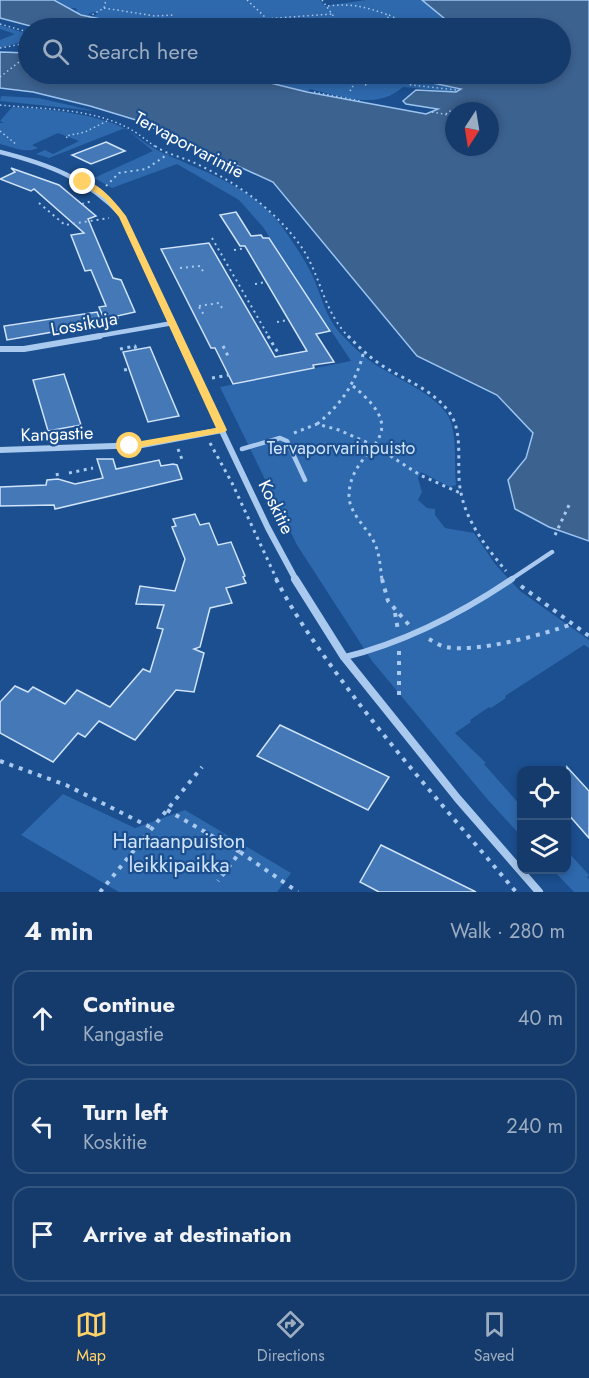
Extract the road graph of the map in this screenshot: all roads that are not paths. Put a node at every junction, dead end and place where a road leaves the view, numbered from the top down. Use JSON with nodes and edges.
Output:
{"nodes":[{"id":1,"x":0,"y":152,"type":"edge"},
{"id":2,"x":173,"y":323,"type":"junction"},
{"id":3,"x":0,"y":349,"type":"edge"},
{"id":4,"x":222,"y":430,"type":"junction"},
{"id":5,"x":242,"y":449,"type":"dead end"},
{"id":6,"x":0,"y":450,"type":"edge"},
{"id":7,"x":305,"y":480,"type":"dead end"},
{"id":8,"x":552,"y":552,"type":"dead end"},
{"id":9,"x":344,"y":657,"type":"junction"},
{"id":10,"x":540,"y":892,"type":"edge"}],
"edges":[{"from":1,"to":2,"type":"street","name":"Koskitie"},
{"from":2,"to":3,"type":"street","name":"Lossikuja"},
{"from":2,"to":4,"type":"street","name":"Koskitie"},
{"from":4,"to":6,"type":"street","name":"Kangastie"},
{"from":4,"to":9,"type":"street","name":"Koskitie"},
{"from":5,"to":7,"type":"lane"},
{"from":8,"to":9,"type":"lane"},
{"from":9,"to":10,"type":"street","name":"Koskitie"}]}
